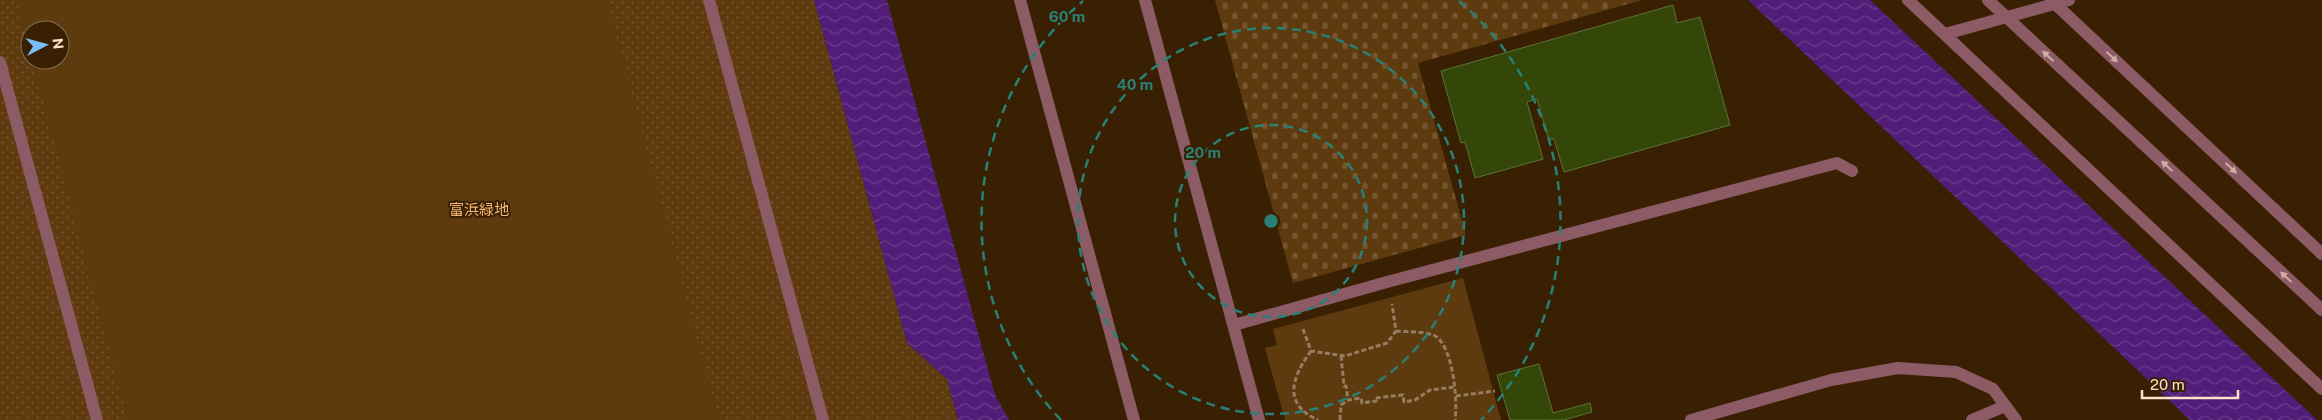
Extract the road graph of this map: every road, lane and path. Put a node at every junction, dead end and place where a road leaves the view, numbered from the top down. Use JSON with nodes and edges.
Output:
{"nodes":[{"id":1,"x":709,"y":0,"type":"edge"},
{"id":2,"x":1020,"y":0,"type":"edge"},
{"id":3,"x":1145,"y":0,"type":"edge"},
{"id":4,"x":1908,"y":0,"type":"edge"},
{"id":5,"x":1988,"y":0,"type":"edge"},
{"id":6,"x":2051,"y":0,"type":"edge"},
{"id":7,"x":2069,"y":0,"type":"edge"},
{"id":8,"x":1945,"y":34,"type":"junction"},
{"id":9,"x":0,"y":62,"type":"edge"},
{"id":10,"x":1852,"y":171,"type":"dead end"},
{"id":11,"x":2322,"y":254,"type":"edge"},
{"id":12,"x":1387,"y":282,"type":"junction"},
{"id":13,"x":1295,"y":308,"type":"junction"},
{"id":14,"x":2322,"y":310,"type":"edge"},
{"id":15,"x":1234,"y":325,"type":"junction"},
{"id":16,"x":1396,"y":331,"type":"junction"},
{"id":17,"x":1311,"y":351,"type":"junction"},
{"id":18,"x":1342,"y":356,"type":"junction"},
{"id":19,"x":1454,"y":387,"type":"junction"},
{"id":20,"x":2322,"y":389,"type":"edge"},
{"id":21,"x":1495,"y":391,"type":"dead end"},
{"id":22,"x":1456,"y":396,"type":"junction"},
{"id":23,"x":1348,"y":400,"type":"junction"},
{"id":24,"x":2005,"y":406,"type":"junction"},
{"id":25,"x":97,"y":420,"type":"edge"},
{"id":26,"x":823,"y":420,"type":"edge"},
{"id":27,"x":1134,"y":420,"type":"edge"},
{"id":28,"x":1259,"y":420,"type":"edge"},
{"id":29,"x":1318,"y":420,"type":"edge"},
{"id":30,"x":1340,"y":420,"type":"edge"},
{"id":31,"x":1455,"y":420,"type":"edge"},
{"id":32,"x":1690,"y":420,"type":"edge"},
{"id":33,"x":1972,"y":420,"type":"edge"},
{"id":34,"x":2016,"y":420,"type":"edge"}],
"edges":[{"from":1,"to":26,"type":"street"},
{"from":2,"to":27,"type":"street"},
{"from":3,"to":15,"type":"street"},
{"from":4,"to":8,"type":"street"},
{"from":14,"to":5,"type":"street","one_way":true,"bridge":true},
{"from":6,"to":11,"type":"street","one_way":true,"bridge":true},
{"from":7,"to":8,"type":"street"},
{"from":8,"to":20,"type":"street"},
{"from":9,"to":25,"type":"street"},
{"from":10,"to":12,"type":"street"},
{"from":12,"to":13,"type":"street"},
{"from":12,"to":16,"type":"path"},
{"from":13,"to":15,"type":"street"},
{"from":13,"to":17,"type":"path"},
{"from":15,"to":28,"type":"street"},
{"from":16,"to":18,"type":"path"},
{"from":16,"to":19,"type":"path"},
{"from":17,"to":18,"type":"path"},
{"from":17,"to":29,"type":"path"},
{"from":18,"to":23,"type":"path"},
{"from":19,"to":22,"type":"path"},
{"from":19,"to":23,"type":"path"},
{"from":21,"to":22,"type":"path"},
{"from":22,"to":31,"type":"path"},
{"from":23,"to":30,"type":"path"},
{"from":24,"to":32,"type":"street"},
{"from":24,"to":33,"type":"street"},
{"from":24,"to":34,"type":"street"}]}
